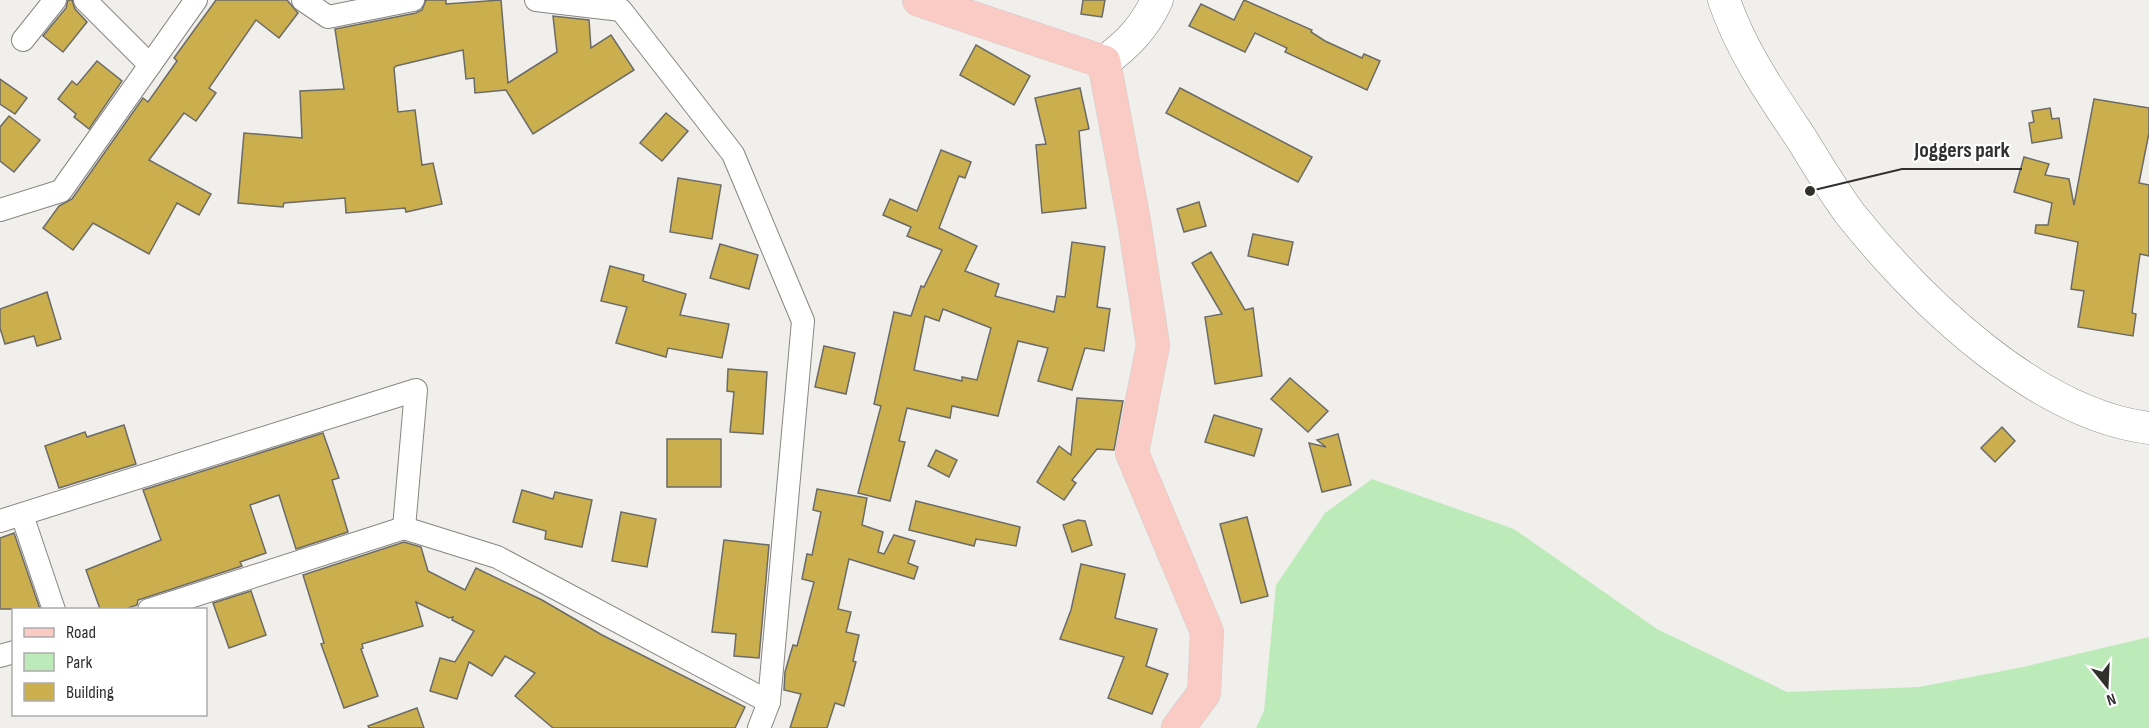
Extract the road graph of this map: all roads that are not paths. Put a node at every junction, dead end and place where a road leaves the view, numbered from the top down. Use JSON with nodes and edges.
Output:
{"nodes":[{"id":1,"x":55,"y":0,"type":"edge"},
{"id":2,"x":85,"y":0,"type":"edge"},
{"id":3,"x":196,"y":0,"type":"edge"},
{"id":4,"x":303,"y":0,"type":"edge"},
{"id":5,"x":413,"y":0,"type":"edge"},
{"id":6,"x":536,"y":0,"type":"edge"},
{"id":7,"x":919,"y":0,"type":"edge"},
{"id":8,"x":1157,"y":0,"type":"edge"},
{"id":9,"x":1724,"y":0,"type":"edge"},
{"id":10,"x":23,"y":40,"type":"dead end"},
{"id":11,"x":1104,"y":62,"type":"junction"},
{"id":12,"x":150,"y":65,"type":"junction"},
{"id":13,"x":0,"y":210,"type":"edge"},
{"id":14,"x":2149,"y":428,"type":"edge"},
{"id":15,"x":22,"y":514,"type":"junction"},
{"id":16,"x":0,"y":521,"type":"edge"},
{"id":17,"x":404,"y":528,"type":"junction"},
{"id":18,"x":54,"y":608,"type":"edge"},
{"id":19,"x":152,"y":608,"type":"edge"},
{"id":20,"x":769,"y":702,"type":"junction"},
{"id":21,"x":759,"y":728,"type":"edge"},
{"id":22,"x":1178,"y":728,"type":"edge"}],
"edges":[{"from":1,"to":10,"type":"street"},
{"from":2,"to":12,"type":"street"},
{"from":3,"to":12,"type":"street"},
{"from":4,"to":5,"type":"street"},
{"from":6,"to":20,"type":"street"},
{"from":7,"to":11,"type":"main road"},
{"from":8,"to":11,"type":"main road"},
{"from":9,"to":14,"type":"main road"},
{"from":11,"to":22,"type":"main road"},
{"from":12,"to":13,"type":"street"},
{"from":15,"to":16,"type":"street"},
{"from":15,"to":17,"type":"street"},
{"from":15,"to":18,"type":"street"},
{"from":17,"to":19,"type":"street"},
{"from":17,"to":20,"type":"street"},
{"from":20,"to":21,"type":"street"}]}
